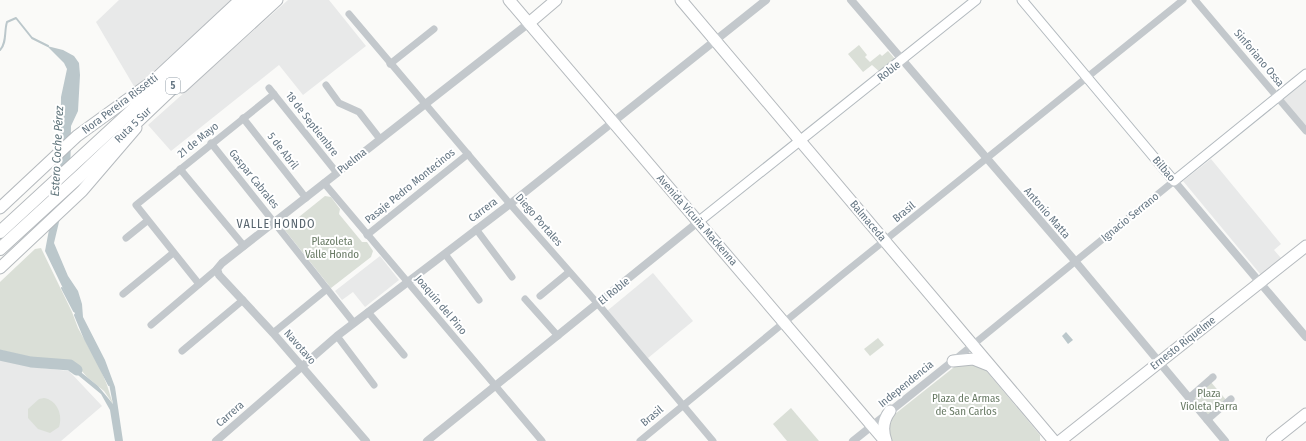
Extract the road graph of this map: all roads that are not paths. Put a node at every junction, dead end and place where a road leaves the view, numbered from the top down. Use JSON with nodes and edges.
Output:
{"nodes":[{"id":1,"x":240,"y":0,"type":"edge"},
{"id":2,"x":252,"y":0,"type":"edge"},
{"id":3,"x":265,"y":0,"type":"edge"},
{"id":4,"x":277,"y":0,"type":"edge"},
{"id":5,"x":509,"y":0,"type":"edge"},
{"id":6,"x":556,"y":0,"type":"edge"},
{"id":7,"x":681,"y":0,"type":"edge"},
{"id":8,"x":766,"y":0,"type":"edge"},
{"id":9,"x":850,"y":0,"type":"edge"},
{"id":10,"x":976,"y":0,"type":"edge"},
{"id":11,"x":1022,"y":0,"type":"edge"},
{"id":12,"x":1183,"y":0,"type":"edge"},
{"id":13,"x":1195,"y":0,"type":"edge"},
{"id":14,"x":348,"y":14,"type":"dead end"},
{"id":15,"x":529,"y":23,"type":"junction"},
{"id":16,"x":434,"y":29,"type":"dead end"},
{"id":17,"x":715,"y":40,"type":"junction"},
{"id":18,"x":901,"y":61,"type":"junction"},
{"id":19,"x":390,"y":64,"type":"junction"},
{"id":20,"x":1306,"y":74,"type":"edge"},
{"id":21,"x":1087,"y":78,"type":"junction"},
{"id":22,"x":326,"y":85,"type":"dead end"},
{"id":23,"x":269,"y":88,"type":"dead end"},
{"id":24,"x":274,"y":94,"type":"junction"},
{"id":25,"x":1277,"y":97,"type":"junction"},
{"id":26,"x":425,"y":105,"type":"junction"},
{"id":27,"x":243,"y":118,"type":"junction"},
{"id":28,"x":612,"y":122,"type":"junction"},
{"id":29,"x":1306,"y":131,"type":"edge"},
{"id":30,"x":380,"y":139,"type":"junction"},
{"id":31,"x":800,"y":140,"type":"junction"},
{"id":32,"x":212,"y":143,"type":"junction"},
{"id":33,"x":468,"y":154,"type":"junction"},
{"id":34,"x":986,"y":159,"type":"junction"},
{"id":35,"x":180,"y":169,"type":"junction"},
{"id":36,"x":337,"y":173,"type":"junction"},
{"id":37,"x":1174,"y":181,"type":"junction"},
{"id":38,"x":324,"y":183,"type":"junction"},
{"id":39,"x":306,"y":198,"type":"junction"},
{"id":40,"x":510,"y":204,"type":"junction"},
{"id":41,"x":0,"y":208,"type":"edge"},
{"id":42,"x":147,"y":221,"type":"junction"},
{"id":43,"x":275,"y":222,"type":"junction"},
{"id":44,"x":698,"y":222,"type":"junction"},
{"id":45,"x":476,"y":229,"type":"junction"},
{"id":46,"x":0,"y":232,"type":"edge"},
{"id":47,"x":367,"y":235,"type":"junction"},
{"id":48,"x":126,"y":238,"type":"dead end"},
{"id":49,"x":885,"y":242,"type":"junction"},
{"id":50,"x":244,"y":246,"type":"junction"},
{"id":51,"x":1306,"y":246,"type":"edge"},
{"id":52,"x":0,"y":249,"type":"edge"},
{"id":53,"x":173,"y":252,"type":"junction"},
{"id":54,"x":445,"y":254,"type":"junction"},
{"id":55,"x":1075,"y":261,"type":"junction"},
{"id":56,"x":0,"y":268,"type":"edge"},
{"id":57,"x":217,"y":269,"type":"junction"},
{"id":58,"x":569,"y":272,"type":"junction"},
{"id":59,"x":512,"y":277,"type":"dead end"},
{"id":60,"x":407,"y":282,"type":"junction"},
{"id":61,"x":1259,"y":283,"type":"junction"},
{"id":62,"x":200,"y":284,"type":"junction"},
{"id":63,"x":327,"y":289,"type":"junction"},
{"id":64,"x":123,"y":294,"type":"dead end"},
{"id":65,"x":540,"y":296,"type":"dead end"},
{"id":66,"x":525,"y":299,"type":"dead end"},
{"id":67,"x":243,"y":300,"type":"junction"},
{"id":68,"x":479,"y":300,"type":"dead end"},
{"id":69,"x":598,"y":304,"type":"junction"},
{"id":70,"x":368,"y":312,"type":"junction"},
{"id":71,"x":354,"y":323,"type":"junction"},
{"id":72,"x":785,"y":323,"type":"junction"},
{"id":73,"x":151,"y":325,"type":"dead end"},
{"id":74,"x":273,"y":334,"type":"junction"},
{"id":75,"x":337,"y":336,"type":"junction"},
{"id":76,"x":558,"y":336,"type":"junction"},
{"id":77,"x":1306,"y":337,"type":"edge"},
{"id":78,"x":972,"y":345,"type":"junction"},
{"id":79,"x":182,"y":351,"type":"dead end"},
{"id":80,"x":404,"y":355,"type":"dead end"},
{"id":81,"x":953,"y":361,"type":"junction"},
{"id":82,"x":1159,"y":362,"type":"junction"},
{"id":83,"x":302,"y":367,"type":"junction"},
{"id":84,"x":992,"y":367,"type":"junction"},
{"id":85,"x":1213,"y":378,"type":"dead end"},
{"id":86,"x":374,"y":385,"type":"dead end"},
{"id":87,"x":496,"y":386,"type":"junction"},
{"id":88,"x":1189,"y":398,"type":"junction"},
{"id":89,"x":1231,"y":399,"type":"dead end"},
{"id":90,"x":682,"y":405,"type":"junction"},
{"id":91,"x":890,"y":411,"type":"junction"},
{"id":92,"x":1306,"y":414,"type":"edge"},
{"id":93,"x":1207,"y":420,"type":"junction"},
{"id":94,"x":872,"y":426,"type":"junction"},
{"id":95,"x":1042,"y":427,"type":"junction"},
{"id":96,"x":216,"y":441,"type":"edge"},
{"id":97,"x":366,"y":441,"type":"edge"},
{"id":98,"x":427,"y":441,"type":"edge"},
{"id":99,"x":542,"y":441,"type":"edge"},
{"id":100,"x":640,"y":441,"type":"edge"},
{"id":101,"x":713,"y":441,"type":"edge"},
{"id":102,"x":853,"y":441,"type":"edge"},
{"id":103,"x":885,"y":441,"type":"edge"},
{"id":104,"x":1043,"y":441,"type":"edge"},
{"id":105,"x":1054,"y":441,"type":"edge"},
{"id":106,"x":1060,"y":441,"type":"edge"},
{"id":107,"x":1225,"y":441,"type":"edge"},
{"id":108,"x":1272,"y":441,"type":"edge"}],
"edges":[{"from":1,"to":41,"type":"main road","name":"Nora Pereira Rissetti"},
{"from":2,"to":46,"type":"highway","name":"Ruta 5 Sur","number":"5"},
{"from":3,"to":52,"type":"highway","name":"Ruta 5 Sur","number":"5"},
{"from":4,"to":56,"type":"main road"},
{"from":5,"to":15,"type":"main road","name":"Avenida Vicuña Mackenna"},
{"from":6,"to":15,"type":"main road","name":"Puelma"},
{"from":7,"to":17,"type":"main road","name":"Balmaceda"},
{"from":8,"to":17,"type":"street","name":"Carrera"},
{"from":9,"to":18,"type":"street","name":"Antonio Matta"},
{"from":10,"to":18,"type":"main road","name":"Roble"},
{"from":11,"to":21,"type":"main road","name":"Bilbao"},
{"from":12,"to":21,"type":"street","name":"Brasil"},
{"from":13,"to":25,"type":"street","name":"Sinforiano Ossa"},
{"from":14,"to":19,"type":"street","name":"Diego Portales"},
{"from":15,"to":26,"type":"street","name":"Puelma"},
{"from":15,"to":28,"type":"main road","name":"Avenida Vicuña Mackenna"},
{"from":16,"to":19,"type":"street"},
{"from":17,"to":28,"type":"street","name":"Carrera"},
{"from":17,"to":31,"type":"main road","name":"Balmaceda"},
{"from":18,"to":31,"type":"main road","name":"Roble"},
{"from":18,"to":34,"type":"street","name":"Antonio Matta"},
{"from":19,"to":26,"type":"street","name":"Diego Portales"},
{"from":20,"to":25,"type":"main road","name":"Ignacio Serrano"},
{"from":21,"to":34,"type":"street","name":"Brasil"},
{"from":21,"to":37,"type":"main road","name":"Bilbao"},
{"from":22,"to":30,"type":"street"},
{"from":23,"to":24,"type":"street","name":"18 de Septiembre"},
{"from":24,"to":27,"type":"street","name":"21 de Mayo"},
{"from":24,"to":36,"type":"street","name":"18 de Septiembre"},
{"from":25,"to":29,"type":"street","name":"Sinforiano Ossa"},
{"from":25,"to":37,"type":"main road","name":"Ignacio Serrano"},
{"from":26,"to":30,"type":"street","name":"Puelma"},
{"from":26,"to":33,"type":"street","name":"Diego Portales"},
{"from":27,"to":32,"type":"street","name":"21 de Mayo"},
{"from":27,"to":39,"type":"street","name":"5 de Abril"},
{"from":28,"to":40,"type":"street","name":"Carrera"},
{"from":28,"to":44,"type":"main road","name":"Avenida Vicuña Mackenna"},
{"from":30,"to":36,"type":"street","name":"Puelma"},
{"from":31,"to":44,"type":"main road","name":"El Roble"},
{"from":31,"to":49,"type":"main road","name":"Balmaceda"},
{"from":32,"to":35,"type":"street","name":"21 de Mayo"},
{"from":32,"to":43,"type":"street","name":"Gaspar Cabrales"},
{"from":33,"to":40,"type":"street","name":"Diego Portales"},
{"from":33,"to":47,"type":"street","name":"Pasaje Pedro Montecinos"},
{"from":34,"to":49,"type":"street","name":"Brasil"},
{"from":34,"to":55,"type":"street","name":"Antonio Matta"},
{"from":35,"to":42,"type":"street","name":"21 de Mayo"},
{"from":35,"to":50,"type":"street"},
{"from":36,"to":38,"type":"street","name":"Puelma"},
{"from":37,"to":55,"type":"street","name":"Ignacio Serrano"},
{"from":37,"to":61,"type":"street","name":"Bilbao"},
{"from":38,"to":39,"type":"street","name":"Puelma"},
{"from":38,"to":47,"type":"street","name":"Joaquín del Pino"},
{"from":39,"to":43,"type":"street","name":"Puelma"},
{"from":40,"to":45,"type":"street","name":"Carrera"},
{"from":40,"to":58,"type":"street","name":"Diego Portales"},
{"from":42,"to":48,"type":"street"},
{"from":42,"to":53,"type":"street"},
{"from":43,"to":50,"type":"street","name":"Puelma"},
{"from":43,"to":63,"type":"street","name":"Gaspar Cabrales"},
{"from":44,"to":69,"type":"street","name":"El Roble"},
{"from":44,"to":72,"type":"main road","name":"Avenida Vicuña Mackenna"},
{"from":45,"to":54,"type":"street","name":"Carrera"},
{"from":45,"to":59,"type":"street"},
{"from":47,"to":60,"type":"street","name":"Joaquín del Pino"},
{"from":49,"to":72,"type":"street","name":"Brasil"},
{"from":49,"to":78,"type":"main road","name":"Balmaceda"},
{"from":50,"to":57,"type":"street","name":"Puelma"},
{"from":51,"to":61,"type":"main road","name":"Ernesto Riquelme"},
{"from":53,"to":62,"type":"street"},
{"from":53,"to":64,"type":"street"},
{"from":54,"to":60,"type":"street","name":"Carrera"},
{"from":54,"to":68,"type":"street"},
{"from":55,"to":78,"type":"street","name":"Ignacio Serrano"},
{"from":55,"to":82,"type":"street","name":"Antonio Matta"},
{"from":57,"to":62,"type":"street","name":"Puelma"},
{"from":57,"to":67,"type":"street","name":"Navotavo"},
{"from":58,"to":65,"type":"street"},
{"from":58,"to":69,"type":"street","name":"Diego Portales"},
{"from":60,"to":70,"type":"street","name":"Carrera"},
{"from":60,"to":87,"type":"street","name":"Joaquín del Pino"},
{"from":61,"to":77,"type":"street","name":"Bilbao"},
{"from":61,"to":82,"type":"main road","name":"Ernesto Riquelme"},
{"from":62,"to":73,"type":"street","name":"Puelma"},
{"from":63,"to":71,"type":"street","name":"Gaspar Cabrales"},
{"from":63,"to":74,"type":"street"},
{"from":66,"to":76,"type":"street"},
{"from":67,"to":74,"type":"street","name":"Navotavo"},
{"from":67,"to":79,"type":"street"},
{"from":69,"to":76,"type":"street","name":"El Roble"},
{"from":69,"to":90,"type":"street","name":"Diego Portales"},
{"from":70,"to":71,"type":"street","name":"Carrera"},
{"from":70,"to":80,"type":"street"},
{"from":71,"to":75,"type":"street","name":"Carrera"},
{"from":72,"to":90,"type":"street","name":"Brasil"},
{"from":72,"to":94,"type":"main road","name":"Avenida Vicuña Mackenna"},
{"from":74,"to":83,"type":"street","name":"Navotavo"},
{"from":75,"to":83,"type":"street","name":"Carrera"},
{"from":75,"to":86,"type":"street"},
{"from":76,"to":87,"type":"street","name":"El Roble"},
{"from":78,"to":81,"type":"street","name":"Independencia"},
{"from":78,"to":84,"type":"main road","name":"Balmaceda"},
{"from":81,"to":84,"type":"main road"},
{"from":81,"to":91,"type":"street","name":"Independencia"},
{"from":82,"to":88,"type":"street","name":"Antonio Matta"},
{"from":82,"to":106,"type":"main road","name":"Ernesto Riquelme"},
{"from":83,"to":96,"type":"street","name":"Carrera"},
{"from":83,"to":97,"type":"street","name":"Navotavo"},
{"from":84,"to":95,"type":"main road","name":"Balmaceda"},
{"from":85,"to":88,"type":"street"},
{"from":87,"to":98,"type":"street","name":"El Roble"},
{"from":87,"to":99,"type":"street","name":"Joaquín del Pino"},
{"from":88,"to":93,"type":"street","name":"Antonio Matta"},
{"from":89,"to":93,"type":"street"},
{"from":90,"to":100,"type":"street","name":"Brasil"},
{"from":90,"to":101,"type":"street","name":"Diego Portales"},
{"from":91,"to":94,"type":"street","name":"Independencia"},
{"from":91,"to":103,"type":"main road"},
{"from":92,"to":108,"type":"main road"},
{"from":93,"to":107,"type":"street","name":"Antonio Matta"},
{"from":94,"to":102,"type":"street","name":"Independencia"},
{"from":94,"to":103,"type":"main road","name":"Avenida Vicuña Mackenna"},
{"from":95,"to":104,"type":"main road"},
{"from":95,"to":105,"type":"main road","name":"Balmaceda"}]}
